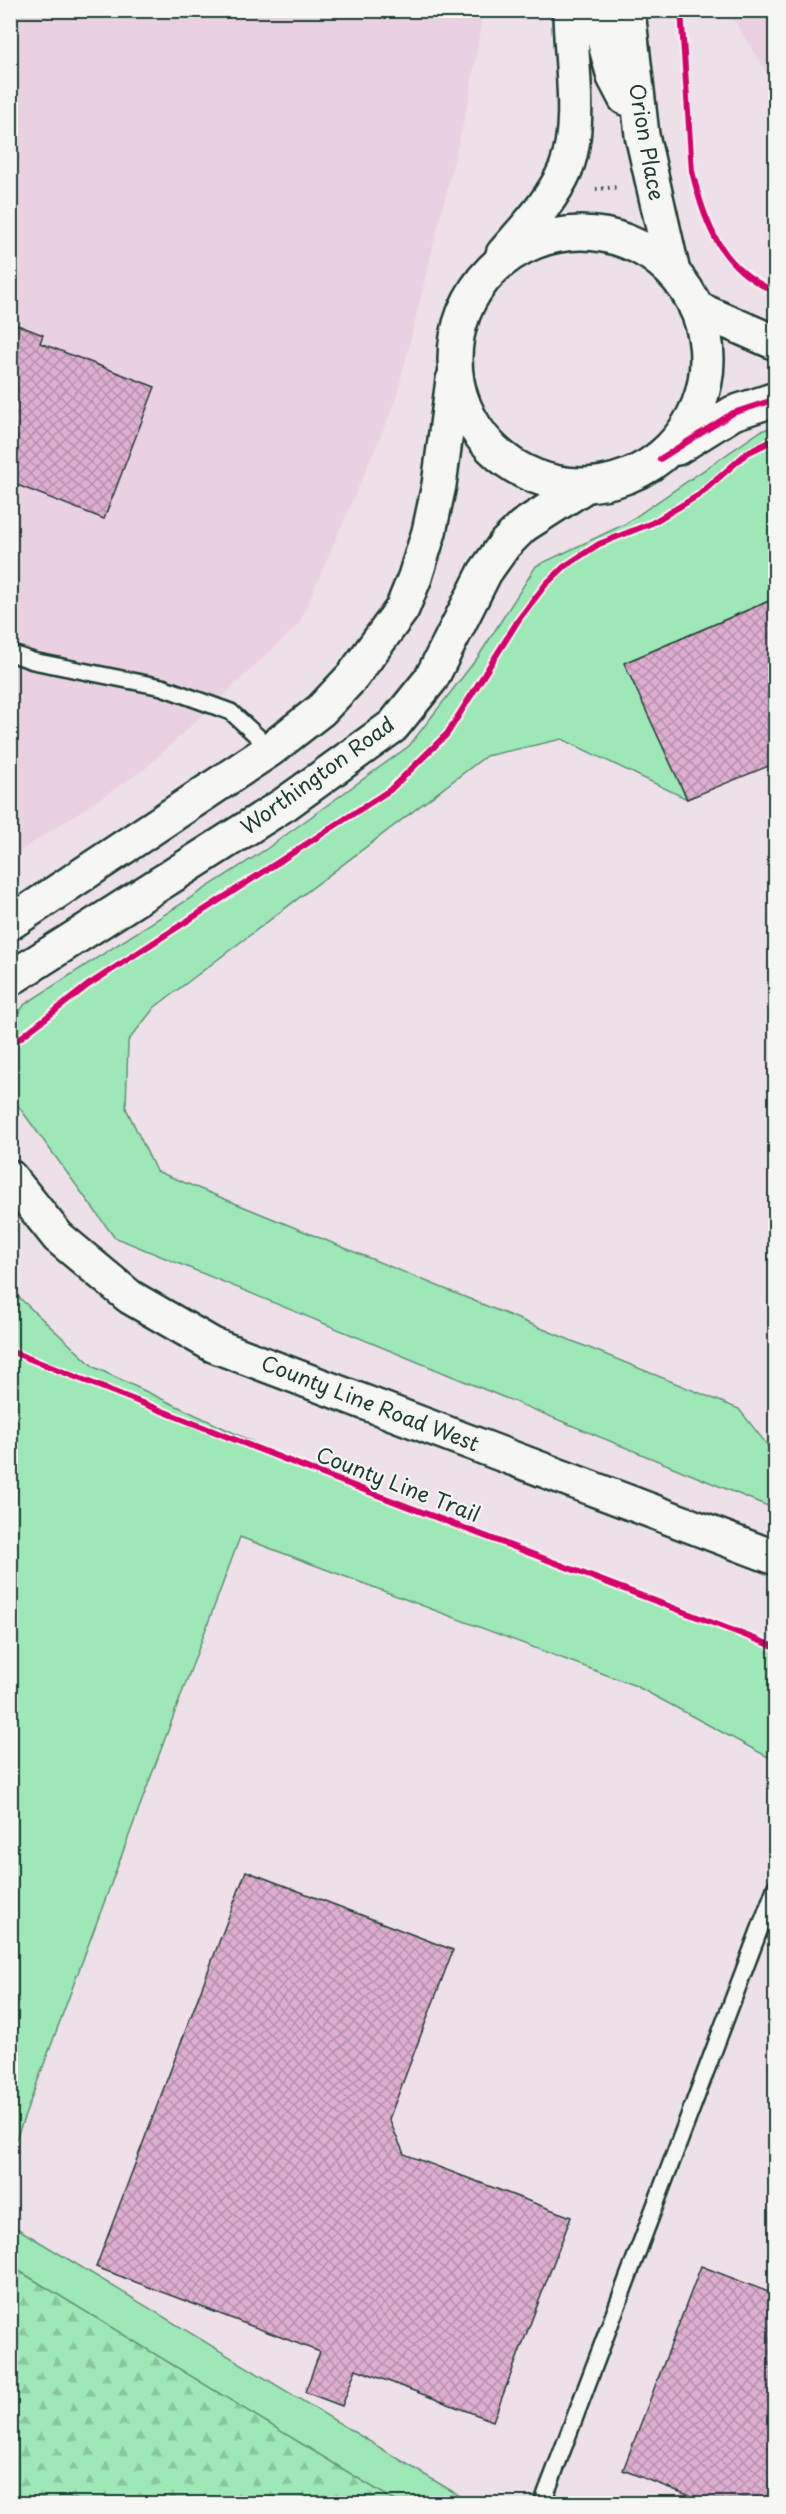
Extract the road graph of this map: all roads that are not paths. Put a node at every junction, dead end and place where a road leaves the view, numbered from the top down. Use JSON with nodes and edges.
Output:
{"nodes":[{"id":1,"x":570,"y":10,"type":"edge"},
{"id":2,"x":596,"y":10,"type":"edge"},
{"id":3,"x":628,"y":10,"type":"edge"},
{"id":4,"x":642,"y":135,"type":"junction"},
{"id":5,"x":492,"y":269,"type":"junction"},
{"id":6,"x":673,"y":272,"type":"junction"},
{"id":7,"x":696,"y":308,"type":"junction"},
{"id":8,"x":776,"y":343,"type":"edge"},
{"id":9,"x":454,"y":373,"type":"junction"},
{"id":10,"x":776,"y":399,"type":"edge"},
{"id":11,"x":660,"y":459,"type":"junction"},
{"id":12,"x":585,"y":486,"type":"junction"},
{"id":13,"x":10,"y":653,"type":"edge"},
{"id":14,"x":271,"y":749,"type":"junction"},
{"id":15,"x":10,"y":923,"type":"edge"},
{"id":16,"x":10,"y":979,"type":"edge"},
{"id":17,"x":10,"y":1177,"type":"edge"},
{"id":18,"x":776,"y":1558,"type":"edge"},
{"id":19,"x":776,"y":1886,"type":"edge"},
{"id":20,"x":542,"y":2504,"type":"edge"}],
"edges":[{"from":1,"to":5,"type":"main road"},
{"from":2,"to":4,"type":"main road"},
{"from":3,"to":4,"type":"main road","name":"Orion Place"},
{"from":4,"to":6,"type":"main road","name":"Orion Place"},
{"from":5,"to":6,"type":"main road"},
{"from":5,"to":9,"type":"main road"},
{"from":6,"to":7,"type":"main road"},
{"from":7,"to":8,"type":"main road"},
{"from":7,"to":11,"type":"main road"},
{"from":9,"to":12,"type":"main road"},
{"from":9,"to":14,"type":"main road"},
{"from":10,"to":11,"type":"main road"},
{"from":11,"to":12,"type":"main road"},
{"from":12,"to":16,"type":"main road","name":"Worthington Road"},
{"from":13,"to":14,"type":"lane"},
{"from":14,"to":15,"type":"main road"},
{"from":17,"to":18,"type":"main road","name":"County Line Road West"},
{"from":19,"to":20,"type":"lane"}]}
